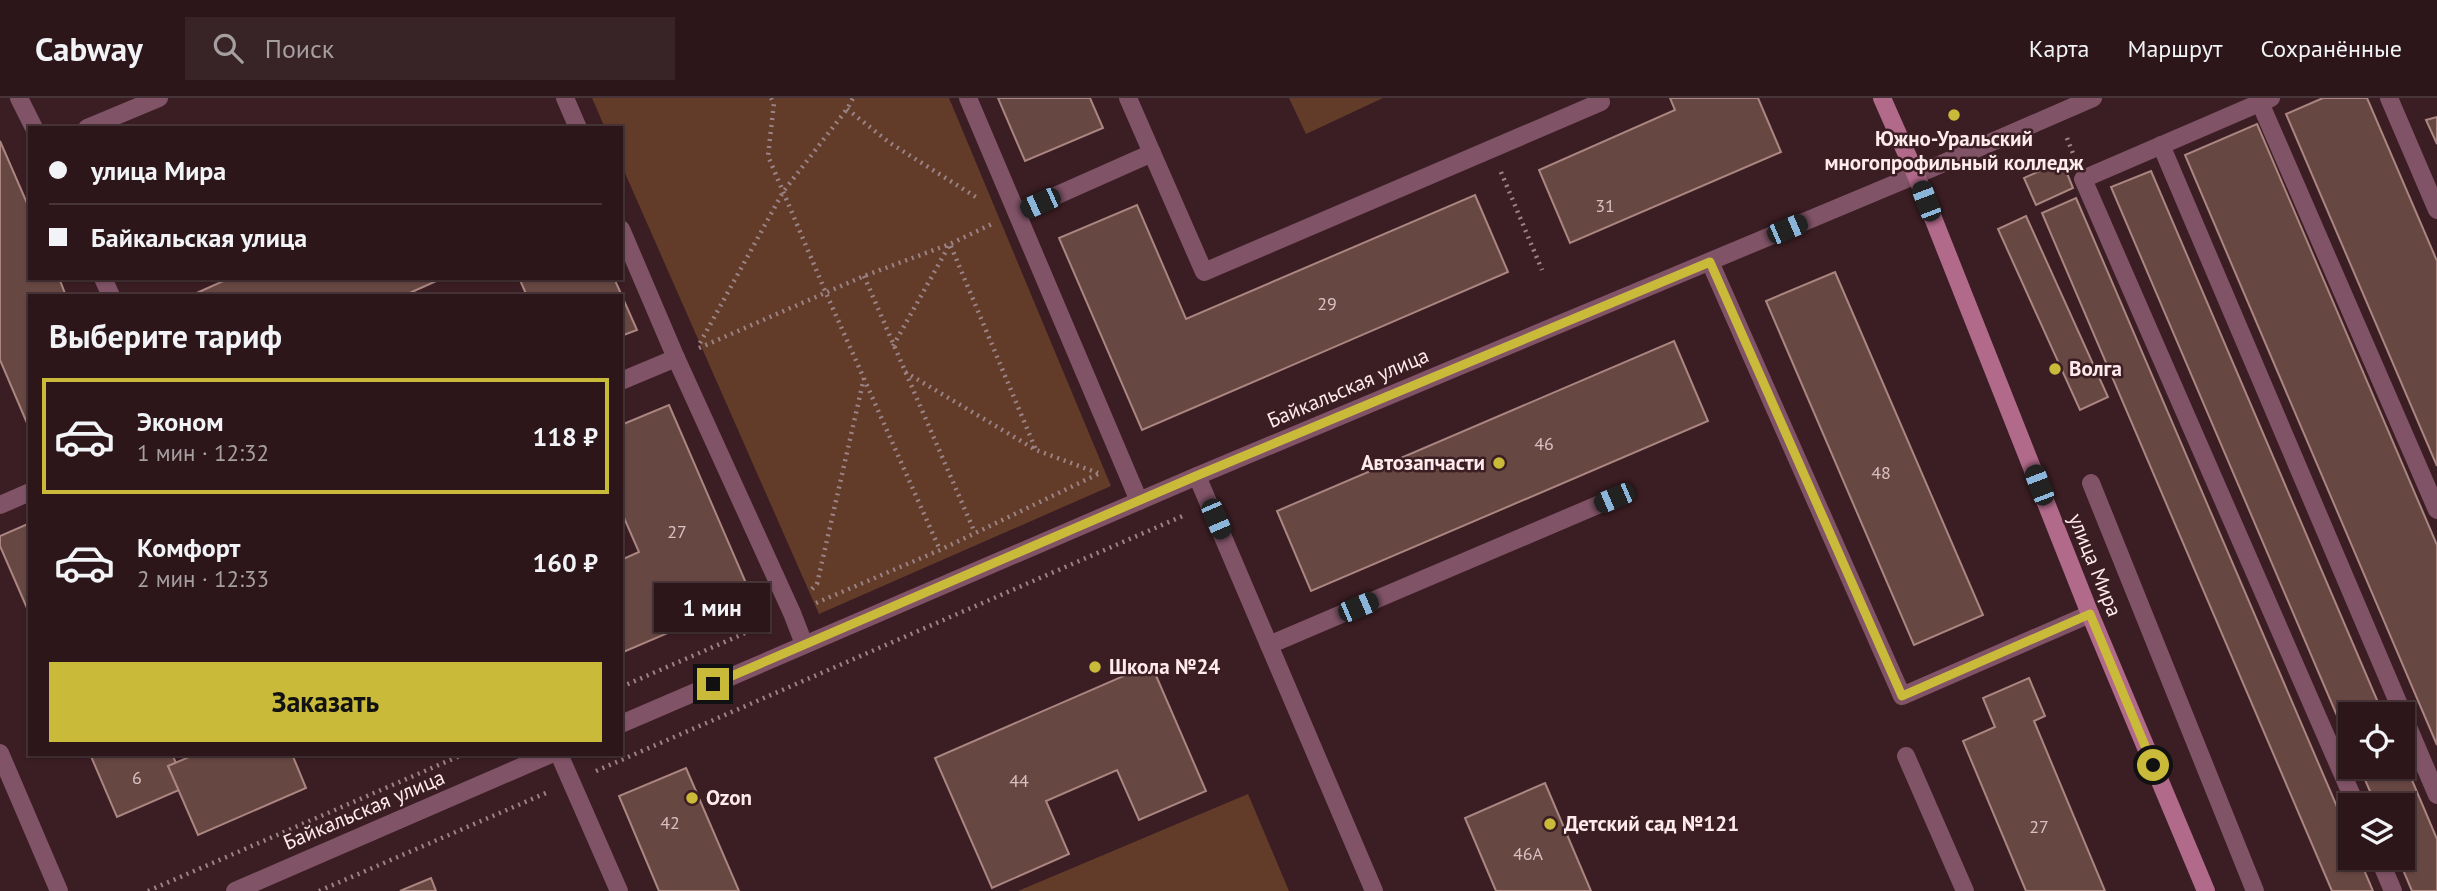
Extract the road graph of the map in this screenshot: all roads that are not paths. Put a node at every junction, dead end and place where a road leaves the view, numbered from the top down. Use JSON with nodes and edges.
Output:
{"nodes":[{"id":1,"x":19,"y":98,"type":"edge"},
{"id":2,"x":159,"y":98,"type":"edge"},
{"id":3,"x":565,"y":98,"type":"edge"},
{"id":4,"x":968,"y":98,"type":"edge"},
{"id":5,"x":1128,"y":98,"type":"edge"},
{"id":6,"x":1599,"y":98,"type":"edge"},
{"id":7,"x":1882,"y":98,"type":"edge"},
{"id":8,"x":2093,"y":98,"type":"edge"},
{"id":9,"x":2389,"y":98,"type":"edge"},
{"id":10,"x":2263,"y":100,"type":"edge"},
{"id":11,"x":33,"y":126,"type":"edge"},
{"id":12,"x":92,"y":126,"type":"edge"},
{"id":13,"x":577,"y":126,"type":"edge"},
{"id":14,"x":2161,"y":145,"type":"junction"},
{"id":15,"x":1152,"y":153,"type":"junction"},
{"id":16,"x":1916,"y":175,"type":"junction"},
{"id":17,"x":2437,"y":210,"type":"edge"},
{"id":18,"x":1012,"y":215,"type":"junction"},
{"id":19,"x":623,"y":234,"type":"edge"},
{"id":20,"x":1710,"y":262,"type":"junction"},
{"id":21,"x":676,"y":358,"type":"junction"},
{"id":22,"x":623,"y":380,"type":"edge"},
{"id":23,"x":1196,"y":476,"type":"junction"},
{"id":24,"x":2091,"y":483,"type":"dead end"},
{"id":25,"x":28,"y":493,"type":"edge"},
{"id":26,"x":1614,"y":498,"type":"dead end"},
{"id":27,"x":1139,"y":501,"type":"junction"},
{"id":28,"x":0,"y":505,"type":"edge"},
{"id":29,"x":2437,"y":510,"type":"edge"},
{"id":30,"x":2090,"y":614,"type":"junction"},
{"id":31,"x":804,"y":644,"type":"junction"},
{"id":32,"x":1269,"y":645,"type":"junction"},
{"id":33,"x":2398,"y":702,"type":"edge"},
{"id":34,"x":623,"y":723,"type":"edge"},
{"id":35,"x":2415,"y":743,"type":"edge"},
{"id":36,"x":0,"y":753,"type":"edge"},
{"id":37,"x":546,"y":756,"type":"edge"},
{"id":38,"x":560,"y":756,"type":"edge"},
{"id":39,"x":1906,"y":756,"type":"dead end"},
{"id":40,"x":2351,"y":793,"type":"edge"},
{"id":41,"x":2437,"y":795,"type":"edge"},
{"id":42,"x":2384,"y":870,"type":"edge"},
{"id":43,"x":59,"y":891,"type":"edge"},
{"id":44,"x":234,"y":891,"type":"edge"},
{"id":45,"x":619,"y":891,"type":"edge"},
{"id":46,"x":1374,"y":891,"type":"edge"},
{"id":47,"x":1965,"y":891,"type":"edge"},
{"id":48,"x":2206,"y":891,"type":"edge"},
{"id":49,"x":2255,"y":891,"type":"edge"},
{"id":50,"x":2393,"y":891,"type":"edge"}],
"edges":[{"from":1,"to":11,"type":"street"},
{"from":2,"to":12,"type":"street"},
{"from":3,"to":13,"type":"street"},
{"from":4,"to":18,"type":"street"},
{"from":5,"to":15,"type":"street"},
{"from":6,"to":15,"type":"street"},
{"from":7,"to":16,"type":"main road","name":"улица Мира"},
{"from":8,"to":16,"type":"street","name":"Байкальская улица"},
{"from":9,"to":17,"type":"street"},
{"from":10,"to":14,"type":"street"},
{"from":10,"to":29,"type":"street"},
{"from":14,"to":33,"type":"street"},
{"from":14,"to":40,"type":"street"},
{"from":15,"to":18,"type":"street"},
{"from":16,"to":20,"type":"street","name":"Байкальская улица"},
{"from":16,"to":30,"type":"main road","name":"улица Мира"},
{"from":18,"to":27,"type":"street"},
{"from":19,"to":21,"type":"street"},
{"from":20,"to":23,"type":"street","name":"Байкальская улица"},
{"from":20,"to":30,"type":"street"},
{"from":21,"to":22,"type":"street"},
{"from":21,"to":31,"type":"street"},
{"from":23,"to":27,"type":"street","name":"Байкальская улица"},
{"from":23,"to":32,"type":"street"},
{"from":24,"to":49,"type":"street"},
{"from":25,"to":28,"type":"street"},
{"from":26,"to":32,"type":"street"},
{"from":27,"to":31,"type":"street","name":"Байкальская улица"},
{"from":30,"to":48,"type":"main road","name":"улица Мира"},
{"from":31,"to":34,"type":"street","name":"Байкальская улица"},
{"from":32,"to":46,"type":"street"},
{"from":35,"to":41,"type":"street"},
{"from":36,"to":43,"type":"street"},
{"from":37,"to":44,"type":"street","name":"Байкальская улица"},
{"from":38,"to":45,"type":"street"},
{"from":39,"to":47,"type":"street"},
{"from":42,"to":50,"type":"street"}]}
